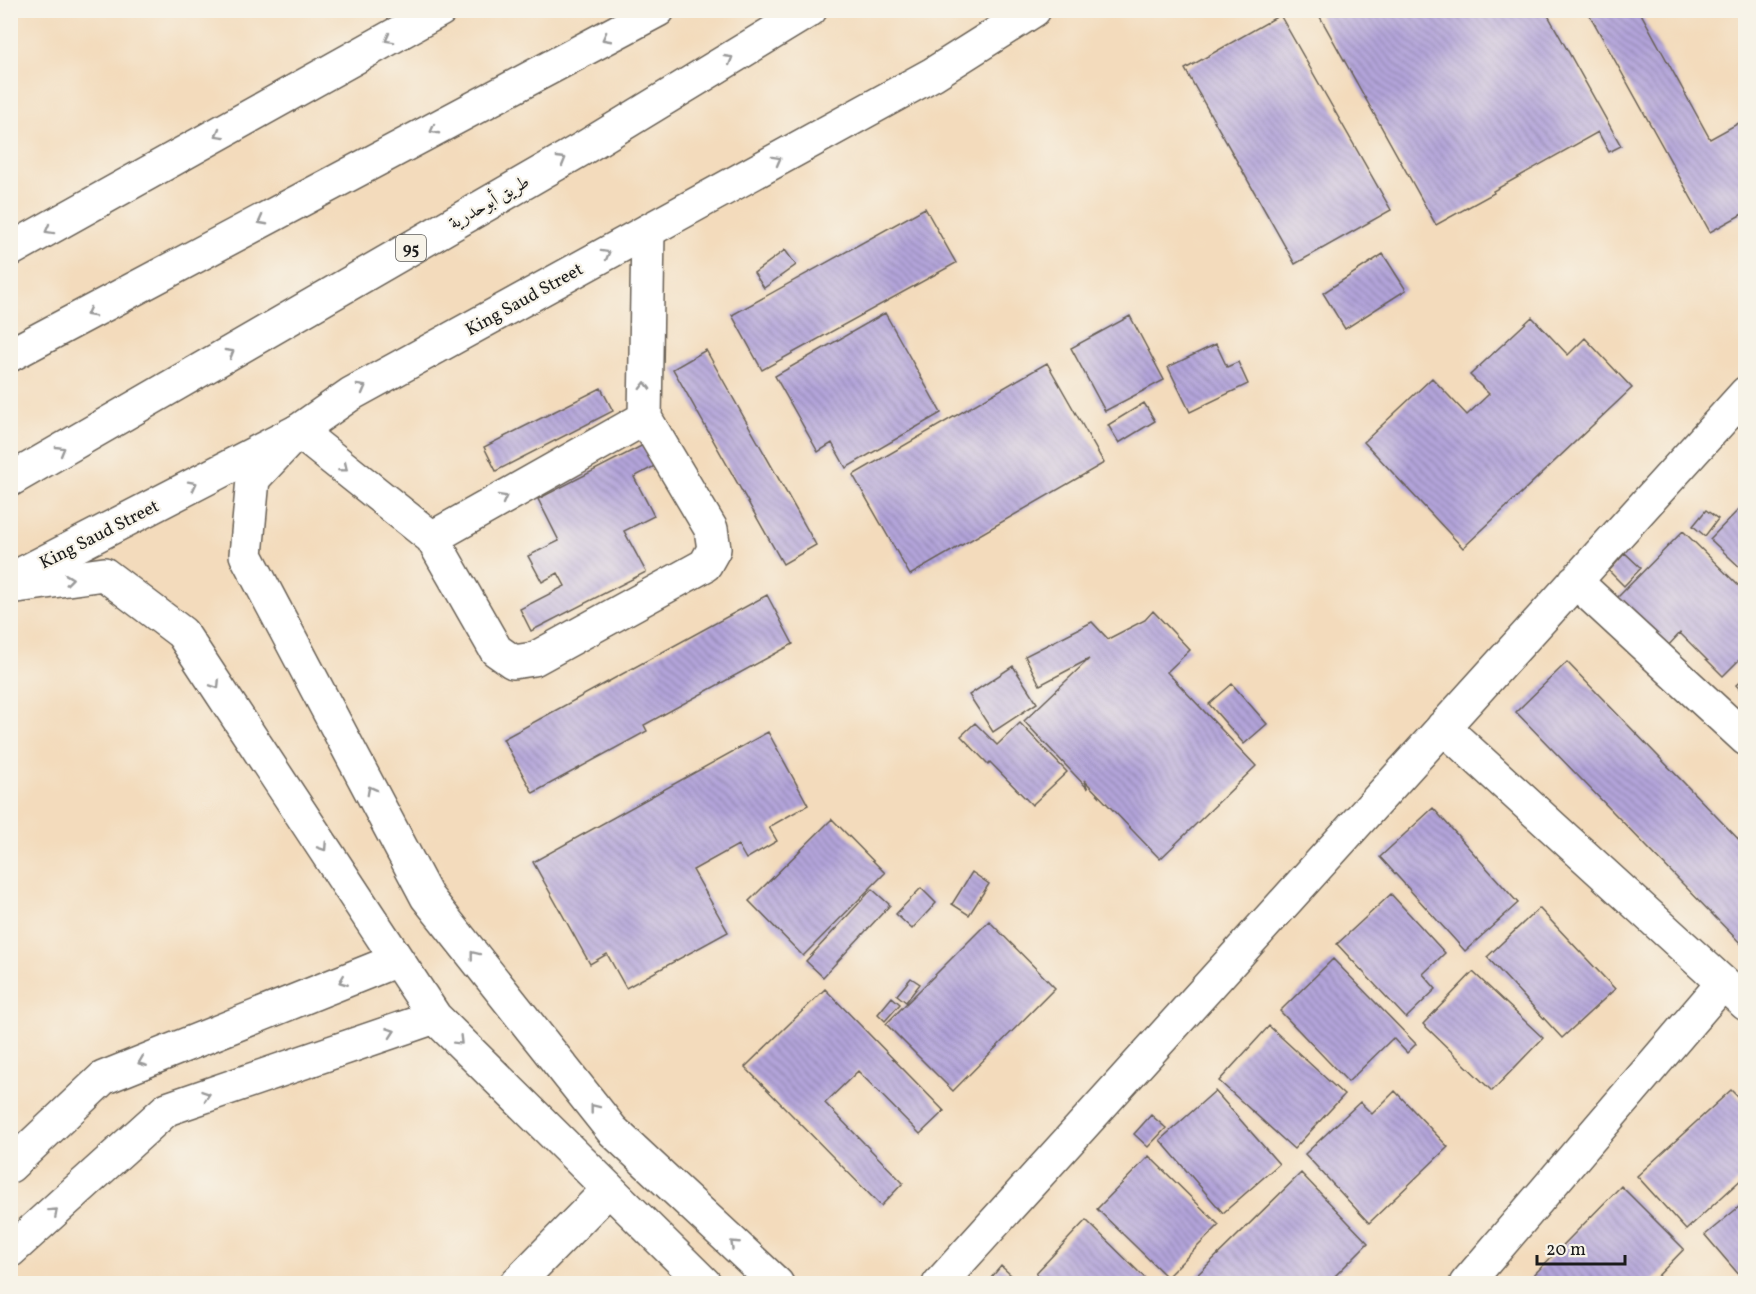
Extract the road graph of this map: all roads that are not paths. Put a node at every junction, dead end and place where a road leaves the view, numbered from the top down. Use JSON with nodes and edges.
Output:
{"nodes":[{"id":1,"x":440,"y":10,"type":"edge"},
{"id":2,"x":658,"y":10,"type":"edge"},
{"id":3,"x":810,"y":10,"type":"edge"},
{"id":4,"x":1034,"y":10,"type":"edge"},
{"id":5,"x":648,"y":231,"type":"junction"},
{"id":6,"x":10,"y":250,"type":"edge"},
{"id":7,"x":10,"y":355,"type":"edge"},
{"id":8,"x":1746,"y":393,"type":"edge"},
{"id":9,"x":645,"y":418,"type":"junction"},
{"id":10,"x":298,"y":431,"type":"junction"},
{"id":11,"x":10,"y":480,"type":"edge"},
{"id":12,"x":432,"y":538,"type":"junction"},
{"id":13,"x":10,"y":580,"type":"edge"},
{"id":14,"x":1575,"y":581,"type":"junction"},
{"id":15,"x":10,"y":586,"type":"edge"},
{"id":16,"x":1443,"y":727,"type":"junction"},
{"id":17,"x":1746,"y":739,"type":"edge"},
{"id":18,"x":397,"y":960,"type":"junction"},
{"id":19,"x":1734,"y":993,"type":"edge"},
{"id":20,"x":435,"y":1017,"type":"junction"},
{"id":21,"x":10,"y":1166,"type":"edge"},
{"id":22,"x":609,"y":1189,"type":"junction"},
{"id":23,"x":10,"y":1251,"type":"edge"},
{"id":24,"x":516,"y":1284,"type":"edge"},
{"id":25,"x":705,"y":1284,"type":"edge"},
{"id":26,"x":777,"y":1284,"type":"edge"},
{"id":27,"x":939,"y":1284,"type":"edge"},
{"id":28,"x":1466,"y":1284,"type":"edge"}],
"edges":[{"from":1,"to":6,"type":"main road","one_way":true},
{"from":2,"to":7,"type":"main road","one_way":true},
{"from":11,"to":3,"type":"main road","name":"طريق أبوحدرية","number":"95","one_way":true},
{"from":5,"to":4,"type":"main road","name":"King Saud Street","one_way":true},
{"from":9,"to":5,"type":"main road","one_way":true},
{"from":10,"to":5,"type":"main road","name":"King Saud Street","one_way":true},
{"from":8,"to":14,"type":"main road"},
{"from":12,"to":9,"type":"main road","one_way":true},
{"from":9,"to":12,"type":"main road"},
{"from":10,"to":12,"type":"main road","one_way":true},
{"from":13,"to":10,"type":"main road","name":"King Saud Street","one_way":true},
{"from":26,"to":10,"type":"main road","one_way":true},
{"from":14,"to":16,"type":"main road"},
{"from":14,"to":17,"type":"main road"},
{"from":15,"to":18,"type":"main road","one_way":true},
{"from":16,"to":19,"type":"main road"},
{"from":16,"to":27,"type":"main road"},
{"from":18,"to":20,"type":"main road"},
{"from":18,"to":21,"type":"main road","one_way":true},
{"from":19,"to":28,"type":"main road"},
{"from":20,"to":22,"type":"main road","one_way":true},
{"from":23,"to":20,"type":"main road","one_way":true},
{"from":22,"to":24,"type":"main road"},
{"from":22,"to":25,"type":"main road"}]}
